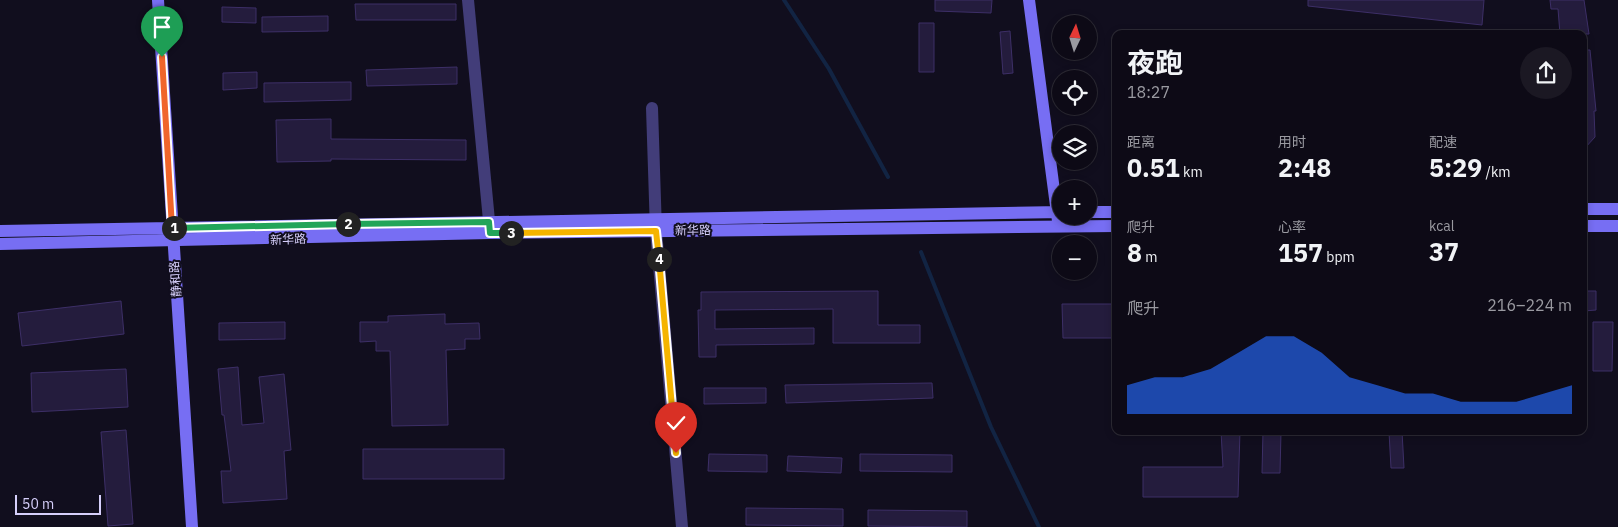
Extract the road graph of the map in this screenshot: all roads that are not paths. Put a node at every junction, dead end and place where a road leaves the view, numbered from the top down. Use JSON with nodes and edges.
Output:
{"nodes":[{"id":1,"x":158,"y":0,"type":"edge"},
{"id":2,"x":468,"y":0,"type":"edge"},
{"id":3,"x":1029,"y":0,"type":"edge"},
{"id":4,"x":652,"y":108,"type":"dead end"},
{"id":5,"x":1054,"y":180,"type":"edge"},
{"id":6,"x":1587,"y":209,"type":"edge"},
{"id":7,"x":1618,"y":209,"type":"edge"},
{"id":8,"x":1052,"y":212,"type":"edge"},
{"id":9,"x":1097,"y":212,"type":"edge"},
{"id":10,"x":1112,"y":212,"type":"edge"},
{"id":11,"x":656,"y":225,"type":"junction"},
{"id":12,"x":1059,"y":226,"type":"joint"},
{"id":13,"x":1112,"y":226,"type":"edge"},
{"id":14,"x":1587,"y":226,"type":"edge"},
{"id":15,"x":1618,"y":226,"type":"edge"},
{"id":16,"x":490,"y":227,"type":"junction"},
{"id":17,"x":172,"y":228,"type":"junction"},
{"id":18,"x":0,"y":231,"type":"edge"},
{"id":19,"x":173,"y":242,"type":"junction"},
{"id":20,"x":0,"y":244,"type":"edge"},
{"id":21,"x":192,"y":527,"type":"edge"},
{"id":22,"x":682,"y":527,"type":"edge"}],
"edges":[{"from":1,"to":17,"type":"main road","name":"静和路"},
{"from":2,"to":16,"type":"street"},
{"from":3,"to":5,"type":"main road"},
{"from":4,"to":11,"type":"street"},
{"from":6,"to":7,"type":"main road"},
{"from":8,"to":11,"type":"main road","name":"新华路"},
{"from":9,"to":10,"type":"main road"},
{"from":11,"to":12,"type":"main road","name":"新华路"},
{"from":11,"to":16,"type":"main road","name":"新华路"},
{"from":11,"to":22,"type":"street"},
{"from":12,"to":13,"type":"main road","name":"新华路"},
{"from":14,"to":15,"type":"main road"},
{"from":16,"to":17,"type":"main road","name":"新华路"},
{"from":16,"to":19,"type":"main road","name":"新华路"},
{"from":17,"to":18,"type":"main road","name":"新华路"},
{"from":17,"to":19,"type":"main road","name":"静和路"},
{"from":19,"to":20,"type":"main road","name":"新华路"},
{"from":19,"to":21,"type":"main road","name":"静和路"}]}
